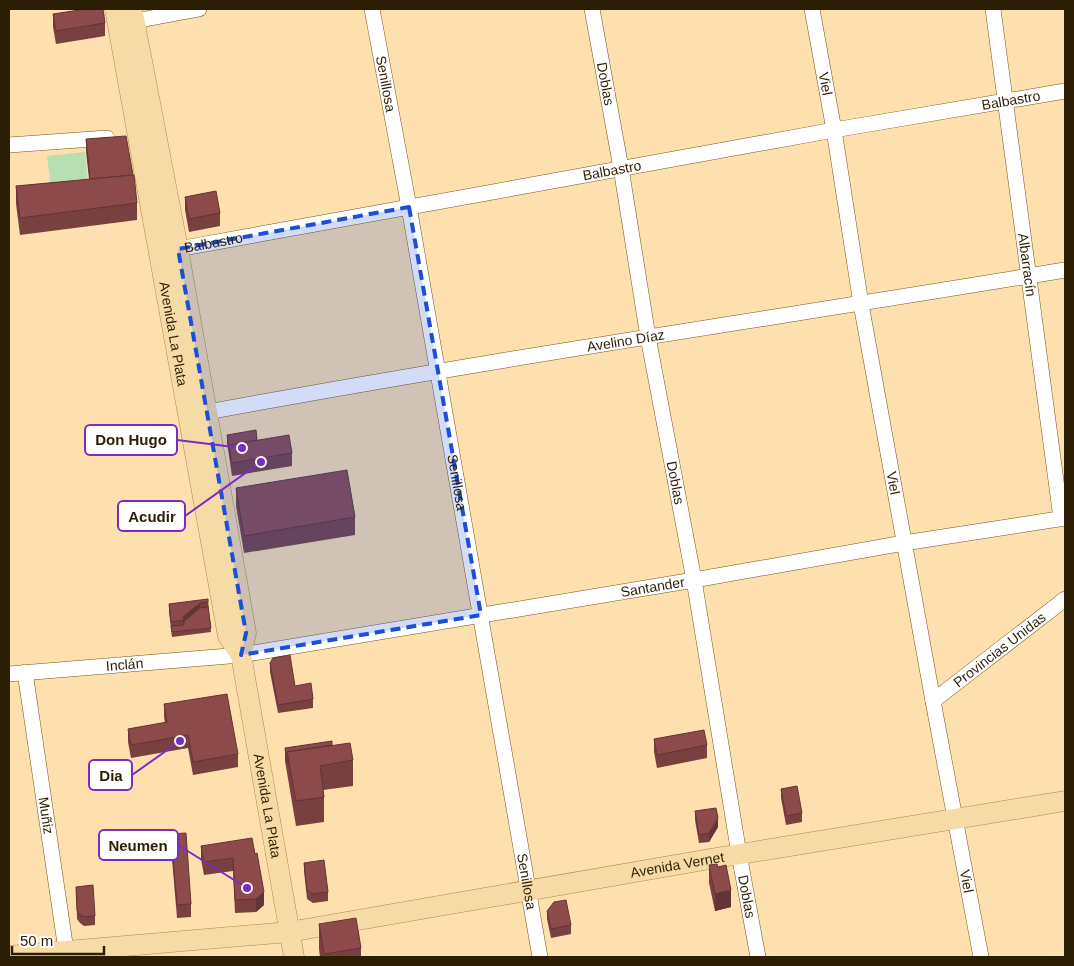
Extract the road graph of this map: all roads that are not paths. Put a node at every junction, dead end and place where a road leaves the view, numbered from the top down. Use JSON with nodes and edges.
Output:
{"nodes":[{"id":1,"x":199,"y":9,"type":"edge"},
{"id":2,"x":372,"y":9,"type":"edge"},
{"id":3,"x":592,"y":9,"type":"edge"},
{"id":4,"x":812,"y":9,"type":"edge"},
{"id":5,"x":993,"y":9,"type":"edge"},
{"id":6,"x":125,"y":16,"type":"edge"},
{"id":7,"x":1065,"y":91,"type":"edge"},
{"id":8,"x":1005,"y":101,"type":"junction"},
{"id":9,"x":834,"y":130,"type":"junction"},
{"id":10,"x":147,"y":136,"type":"junction"},
{"id":11,"x":9,"y":145,"type":"edge"},
{"id":12,"x":621,"y":168,"type":"junction"},
{"id":13,"x":409,"y":207,"type":"junction"},
{"id":14,"x":168,"y":249,"type":"junction"},
{"id":15,"x":1065,"y":270,"type":"edge"},
{"id":16,"x":1028,"y":276,"type":"junction"},
{"id":17,"x":861,"y":304,"type":"junction"},
{"id":18,"x":648,"y":337,"type":"junction"},
{"id":19,"x":438,"y":372,"type":"junction"},
{"id":20,"x":197,"y":414,"type":"junction"},
{"id":21,"x":1063,"y":518,"type":"edge"},
{"id":22,"x":904,"y":543,"type":"junction"},
{"id":23,"x":694,"y":580,"type":"junction"},
{"id":24,"x":1065,"y":599,"type":"edge"},
{"id":25,"x":481,"y":615,"type":"junction"},
{"id":26,"x":241,"y":655,"type":"junction"},
{"id":27,"x":25,"y":672,"type":"junction"},
{"id":28,"x":9,"y":674,"type":"edge"},
{"id":29,"x":933,"y":701,"type":"junction"},
{"id":30,"x":1065,"y":801,"type":"edge"},
{"id":31,"x":955,"y":818,"type":"junction"},
{"id":32,"x":739,"y":854,"type":"junction"},
{"id":33,"x":529,"y":890,"type":"junction"},
{"id":34,"x":289,"y":932,"type":"junction"},
{"id":35,"x":67,"y":955,"type":"edge"},
{"id":36,"x":9,"y":956,"type":"edge"},
{"id":37,"x":294,"y":957,"type":"edge"},
{"id":38,"x":540,"y":957,"type":"edge"},
{"id":39,"x":758,"y":957,"type":"edge"},
{"id":40,"x":981,"y":957,"type":"edge"}],
"edges":[{"from":1,"to":6,"type":"street"},
{"from":2,"to":13,"type":"street","name":"Senillosa"},
{"from":3,"to":12,"type":"street","name":"Doblas"},
{"from":4,"to":9,"type":"street","name":"Viel"},
{"from":5,"to":8,"type":"street","name":"Albarracín"},
{"from":6,"to":10,"type":"main road","name":"Avenida La Plata"},
{"from":7,"to":8,"type":"street","name":"Balbastro"},
{"from":8,"to":9,"type":"street","name":"Balbastro"},
{"from":8,"to":16,"type":"street","name":"Albarracín"},
{"from":9,"to":12,"type":"street","name":"Balbastro"},
{"from":9,"to":17,"type":"street","name":"Viel"},
{"from":10,"to":11,"type":"street"},
{"from":10,"to":14,"type":"main road","name":"Avenida La Plata"},
{"from":12,"to":13,"type":"street","name":"Balbastro"},
{"from":12,"to":18,"type":"street","name":"Doblas"},
{"from":13,"to":14,"type":"street","name":"Balbastro"},
{"from":13,"to":19,"type":"street","name":"Senillosa"},
{"from":14,"to":20,"type":"main road","name":"Avenida La Plata"},
{"from":15,"to":16,"type":"street","name":"Avelino Díaz"},
{"from":16,"to":17,"type":"street","name":"Avelino Díaz"},
{"from":16,"to":21,"type":"street","name":"Albarracín"},
{"from":17,"to":18,"type":"street","name":"Avelino Díaz"},
{"from":17,"to":22,"type":"street","name":"Viel"},
{"from":18,"to":19,"type":"street","name":"Avelino Díaz"},
{"from":18,"to":23,"type":"street","name":"Doblas"},
{"from":19,"to":20,"type":"street","name":"Avelino Díaz"},
{"from":19,"to":25,"type":"street","name":"Senillosa"},
{"from":20,"to":26,"type":"main road","name":"Avenida La Plata"},
{"from":21,"to":22,"type":"street","name":"Santander"},
{"from":22,"to":23,"type":"street","name":"Santander"},
{"from":22,"to":29,"type":"street","name":"Viel"},
{"from":23,"to":25,"type":"street","name":"Santander"},
{"from":23,"to":32,"type":"street","name":"Doblas"},
{"from":24,"to":29,"type":"street","name":"Provincias Unidas"},
{"from":25,"to":26,"type":"street","name":"Santander"},
{"from":25,"to":33,"type":"street","name":"Senillosa"},
{"from":26,"to":27,"type":"street","name":"Inclán"},
{"from":26,"to":34,"type":"main road","name":"Avenida La Plata"},
{"from":27,"to":28,"type":"street","name":"Inclán"},
{"from":27,"to":35,"type":"street","name":"Muñiz"},
{"from":29,"to":31,"type":"street","name":"Viel"},
{"from":30,"to":31,"type":"main road","name":"Avenida Vernet"},
{"from":31,"to":32,"type":"main road","name":"Avenida Vernet"},
{"from":31,"to":40,"type":"street","name":"Viel"},
{"from":32,"to":33,"type":"main road","name":"Avenida Vernet"},
{"from":32,"to":39,"type":"street","name":"Doblas"},
{"from":33,"to":34,"type":"main road","name":"Avenida Vernet"},
{"from":33,"to":38,"type":"street","name":"Senillosa"},
{"from":34,"to":35,"type":"main road","name":"Avenida Vernet"},
{"from":34,"to":37,"type":"main road","name":"Avenida La Plata"},
{"from":35,"to":36,"type":"main road","name":"Avenida Vernet"}]}
